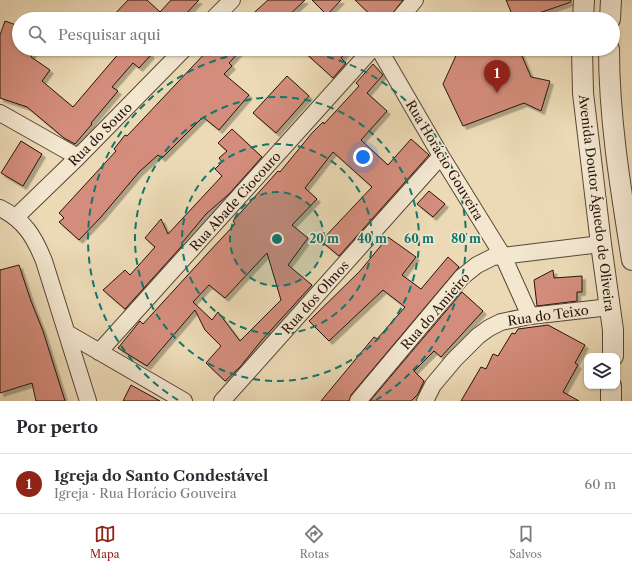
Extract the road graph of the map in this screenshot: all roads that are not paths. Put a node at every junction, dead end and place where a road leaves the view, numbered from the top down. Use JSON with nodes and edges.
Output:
{"nodes":[{"id":1,"x":232,"y":0,"type":"edge"},
{"id":2,"x":415,"y":0,"type":"edge"},
{"id":3,"x":584,"y":0,"type":"edge"},
{"id":4,"x":611,"y":0,"type":"edge"},
{"id":5,"x":220,"y":12,"type":"edge"},
{"id":6,"x":405,"y":12,"type":"edge"},
{"id":7,"x":583,"y":12,"type":"edge"},
{"id":8,"x":610,"y":12,"type":"edge"},
{"id":9,"x":177,"y":56,"type":"edge"},
{"id":10,"x":366,"y":56,"type":"edge"},
{"id":11,"x":383,"y":56,"type":"edge"},
{"id":12,"x":582,"y":56,"type":"edge"},
{"id":13,"x":609,"y":56,"type":"edge"},
{"id":14,"x":0,"y":114,"type":"edge"},
{"id":15,"x":441,"y":156,"type":"junction"},
{"id":16,"x":78,"y":157,"type":"junction"},
{"id":17,"x":0,"y":208,"type":"edge"},
{"id":18,"x":16,"y":216,"type":"junction"},
{"id":19,"x":601,"y":244,"type":"junction"},
{"id":20,"x":503,"y":256,"type":"junction"},
{"id":21,"x":632,"y":260,"type":"edge"},
{"id":22,"x":610,"y":307,"type":"junction"},
{"id":23,"x":530,"y":316,"type":"junction"},
{"id":24,"x":67,"y":333,"type":"junction"},
{"id":25,"x":99,"y":352,"type":"junction"},
{"id":26,"x":613,"y":353,"type":"edge"},
{"id":27,"x":611,"y":389,"type":"edge"},
{"id":28,"x":88,"y":401,"type":"edge"},
{"id":29,"x":184,"y":401,"type":"edge"},
{"id":30,"x":222,"y":401,"type":"edge"},
{"id":31,"x":358,"y":401,"type":"edge"},
{"id":32,"x":425,"y":401,"type":"edge"},
{"id":33,"x":610,"y":401,"type":"edge"}],
"edges":[{"from":1,"to":5,"type":"street"},
{"from":2,"to":6,"type":"street"},
{"from":3,"to":7,"type":"street"},
{"from":4,"to":8,"type":"street"},
{"from":9,"to":16,"type":"street","name":"Rua do Souto"},
{"from":10,"to":25,"type":"street","name":"Rua Abade Ciocouro"},
{"from":11,"to":15,"type":"street","name":"Rua Horácio Gouveira"},
{"from":12,"to":19,"type":"street","name":"Avenida Doutor Águedo de Oliveira"},
{"from":13,"to":21,"type":"street","name":"Avenida Doutor Águedo de Oliveira"},
{"from":14,"to":16,"type":"street"},
{"from":15,"to":20,"type":"street","name":"Rua Horácio Gouveira"},
{"from":15,"to":30,"type":"street","name":"Rua dos Olmos"},
{"from":16,"to":18,"type":"street","name":"Rua do Souto"},
{"from":17,"to":18,"type":"street"},
{"from":18,"to":24,"type":"street"},
{"from":19,"to":20,"type":"street","name":"Rua do Amieiro"},
{"from":19,"to":22,"type":"street","name":"Avenida Doutor Águedo de Oliveira"},
{"from":20,"to":23,"type":"street","name":"Rua Horácio Gouveira"},
{"from":20,"to":31,"type":"street","name":"Rua do Amieiro"},
{"from":22,"to":23,"type":"street","name":"Rua do Teixo"},
{"from":22,"to":26,"type":"street","name":"Avenida Doutor Águedo de Oliveira"},
{"from":23,"to":32,"type":"street","name":"Rua do Teixo"},
{"from":24,"to":25,"type":"street"},
{"from":24,"to":28,"type":"street"},
{"from":25,"to":29,"type":"street"},
{"from":27,"to":33,"type":"street"}]}
